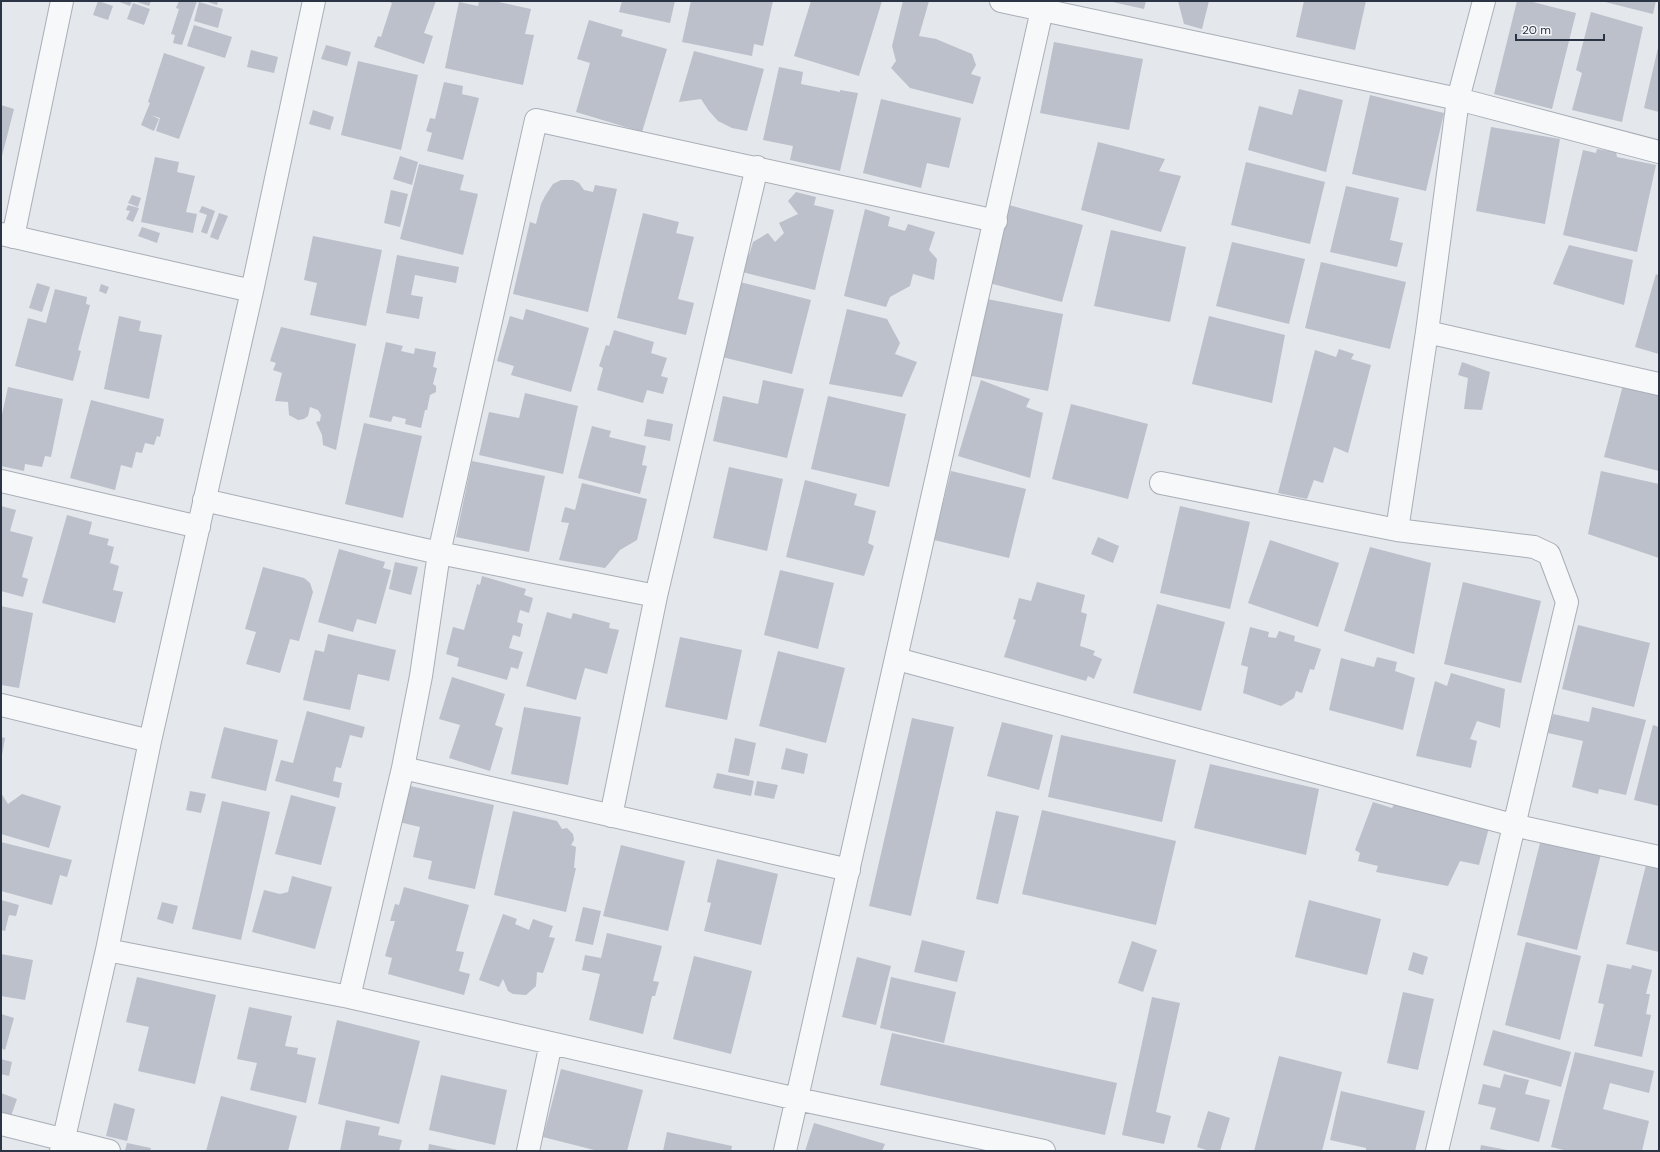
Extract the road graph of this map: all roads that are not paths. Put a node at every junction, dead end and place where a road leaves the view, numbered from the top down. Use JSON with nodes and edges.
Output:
{"nodes":[{"id":1,"x":62,"y":1,"type":"edge"},
{"id":2,"x":314,"y":1,"type":"edge"},
{"id":3,"x":1000,"y":1,"type":"edge"},
{"id":4,"x":1484,"y":1,"type":"edge"},
{"id":5,"x":1043,"y":6,"type":"edge"},
{"id":6,"x":1458,"y":99,"type":"junction"},
{"id":7,"x":1659,"y":152,"type":"edge"},
{"id":8,"x":757,"y":167,"type":"junction"},
{"id":9,"x":996,"y":221,"type":"junction"},
{"id":10,"x":7,"y":236,"type":"edge"},
{"id":11,"x":252,"y":291,"type":"junction"},
{"id":12,"x":1427,"y":332,"type":"junction"},
{"id":13,"x":1659,"y":384,"type":"edge"},
{"id":14,"x":1,"y":481,"type":"edge"},
{"id":15,"x":1160,"y":483,"type":"dead end"},
{"id":16,"x":204,"y":500,"type":"junction"},
{"id":17,"x":198,"y":527,"type":"junction"},
{"id":18,"x":1397,"y":530,"type":"junction"},
{"id":19,"x":439,"y":553,"type":"junction"},
{"id":20,"x":656,"y":596,"type":"junction"},
{"id":21,"x":897,"y":659,"type":"junction"},
{"id":22,"x":1,"y":705,"type":"edge"},
{"id":23,"x":150,"y":741,"type":"junction"},
{"id":24,"x":403,"y":768,"type":"junction"},
{"id":25,"x":611,"y":816,"type":"junction"},
{"id":26,"x":1513,"y":825,"type":"junction"},
{"id":27,"x":1659,"y":857,"type":"edge"},
{"id":28,"x":849,"y":870,"type":"junction"},
{"id":29,"x":107,"y":950,"type":"junction"},
{"id":30,"x":349,"y":997,"type":"junction"},
{"id":31,"x":551,"y":1043,"type":"junction"},
{"id":32,"x":797,"y":1099,"type":"junction"},
{"id":33,"x":1,"y":1124,"type":"edge"},
{"id":34,"x":62,"y":1145,"type":"edge"},
{"id":35,"x":109,"y":1151,"type":"edge"},
{"id":36,"x":528,"y":1151,"type":"edge"},
{"id":37,"x":786,"y":1151,"type":"edge"},
{"id":38,"x":1044,"y":1151,"type":"edge"},
{"id":39,"x":1438,"y":1151,"type":"edge"}],
"edges":[{"from":1,"to":10,"type":"street"},
{"from":2,"to":11,"type":"street"},
{"from":3,"to":5,"type":"street"},
{"from":4,"to":6,"type":"street"},
{"from":5,"to":6,"type":"street"},
{"from":5,"to":9,"type":"street"},
{"from":6,"to":7,"type":"street"},
{"from":6,"to":12,"type":"street"},
{"from":8,"to":9,"type":"street"},
{"from":8,"to":19,"type":"street"},
{"from":8,"to":20,"type":"street"},
{"from":9,"to":21,"type":"street"},
{"from":10,"to":11,"type":"street"},
{"from":11,"to":16,"type":"street"},
{"from":12,"to":13,"type":"street"},
{"from":12,"to":18,"type":"street"},
{"from":14,"to":17,"type":"street"},
{"from":15,"to":18,"type":"street"},
{"from":16,"to":17,"type":"street"},
{"from":16,"to":19,"type":"street"},
{"from":17,"to":23,"type":"street"},
{"from":18,"to":26,"type":"street"},
{"from":19,"to":20,"type":"street"},
{"from":19,"to":24,"type":"street"},
{"from":20,"to":25,"type":"street"},
{"from":21,"to":26,"type":"street"},
{"from":21,"to":28,"type":"street"},
{"from":22,"to":23,"type":"street"},
{"from":23,"to":29,"type":"street"},
{"from":24,"to":25,"type":"street"},
{"from":24,"to":30,"type":"street"},
{"from":25,"to":28,"type":"street"},
{"from":26,"to":27,"type":"street"},
{"from":26,"to":39,"type":"street"},
{"from":28,"to":32,"type":"street"},
{"from":29,"to":30,"type":"street"},
{"from":29,"to":34,"type":"street"},
{"from":30,"to":31,"type":"street"},
{"from":31,"to":32,"type":"street"},
{"from":31,"to":36,"type":"street"},
{"from":32,"to":37,"type":"street"},
{"from":32,"to":38,"type":"street"},
{"from":33,"to":34,"type":"street"},
{"from":34,"to":35,"type":"street"}]}
